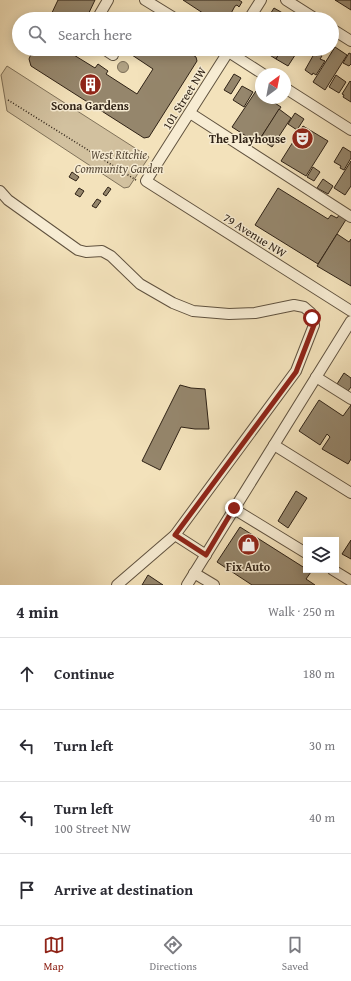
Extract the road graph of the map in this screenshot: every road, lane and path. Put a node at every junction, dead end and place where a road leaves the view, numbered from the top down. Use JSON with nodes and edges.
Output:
{"nodes":[{"id":1,"x":108,"y":0,"type":"edge"},
{"id":2,"x":145,"y":0,"type":"edge"},
{"id":3,"x":261,"y":0,"type":"edge"},
{"id":4,"x":286,"y":0,"type":"edge"},
{"id":5,"x":101,"y":12,"type":"edge"},
{"id":6,"x":165,"y":12,"type":"edge"},
{"id":7,"x":253,"y":12,"type":"edge"},
{"id":8,"x":305,"y":12,"type":"edge"},
{"id":9,"x":339,"y":33,"type":"edge"},
{"id":10,"x":351,"y":41,"type":"edge"},
{"id":11,"x":223,"y":56,"type":"edge"},
{"id":12,"x":236,"y":56,"type":"edge"},
{"id":13,"x":255,"y":69,"type":"edge"},
{"id":14,"x":291,"y":92,"type":"edge"},
{"id":15,"x":8,"y":100,"type":"dead end"},
{"id":16,"x":190,"y":113,"type":"junction"},
{"id":17,"x":351,"y":130,"type":"edge"},
{"id":18,"x":146,"y":182,"type":"junction"},
{"id":19,"x":0,"y":191,"type":"edge"},
{"id":20,"x":351,"y":217,"type":"edge"},
{"id":21,"x":351,"y":311,"type":"edge"},
{"id":22,"x":351,"y":321,"type":"edge"},
{"id":23,"x":316,"y":377,"type":"junction"},
{"id":24,"x":351,"y":399,"type":"edge"},
{"id":25,"x":274,"y":445,"type":"junction"},
{"id":26,"x":351,"y":493,"type":"edge"},
{"id":27,"x":234,"y":508,"type":"junction"},
{"id":28,"x":175,"y":535,"type":"junction"},
{"id":29,"x":303,"y":551,"type":"edge"},
{"id":30,"x":206,"y":555,"type":"junction"},
{"id":31,"x":194,"y":573,"type":"junction"},
{"id":32,"x":338,"y":573,"type":"edge"},
{"id":33,"x":351,"y":581,"type":"edge"},
{"id":34,"x":117,"y":585,"type":"edge"},
{"id":35,"x":187,"y":585,"type":"edge"},
{"id":36,"x":214,"y":585,"type":"edge"}],
"edges":[{"from":1,"to":5,"type":"street"},
{"from":2,"to":6,"type":"street"},
{"from":3,"to":7,"type":"street"},
{"from":4,"to":8,"type":"street"},
{"from":9,"to":10,"type":"street"},
{"from":11,"to":16,"type":"street","name":"101 Street NW"},
{"from":12,"to":13,"type":"street"},
{"from":14,"to":17,"type":"street"},
{"from":15,"to":18,"type":"path"},
{"from":16,"to":18,"type":"street","name":"101 Street NW"},
{"from":16,"to":20,"type":"street"},
{"from":18,"to":21,"type":"street","name":"79 Avenue NW"},
{"from":19,"to":28,"type":"street"},
{"from":22,"to":23,"type":"street"},
{"from":23,"to":24,"type":"street"},
{"from":23,"to":25,"type":"street"},
{"from":25,"to":26,"type":"street"},
{"from":25,"to":27,"type":"street"},
{"from":27,"to":29,"type":"street"},
{"from":27,"to":30,"type":"street"},
{"from":28,"to":30,"type":"street"},
{"from":28,"to":34,"type":"street"},
{"from":30,"to":31,"type":"street"},
{"from":31,"to":35,"type":"street"},
{"from":31,"to":36,"type":"street"},
{"from":32,"to":33,"type":"street"}]}
